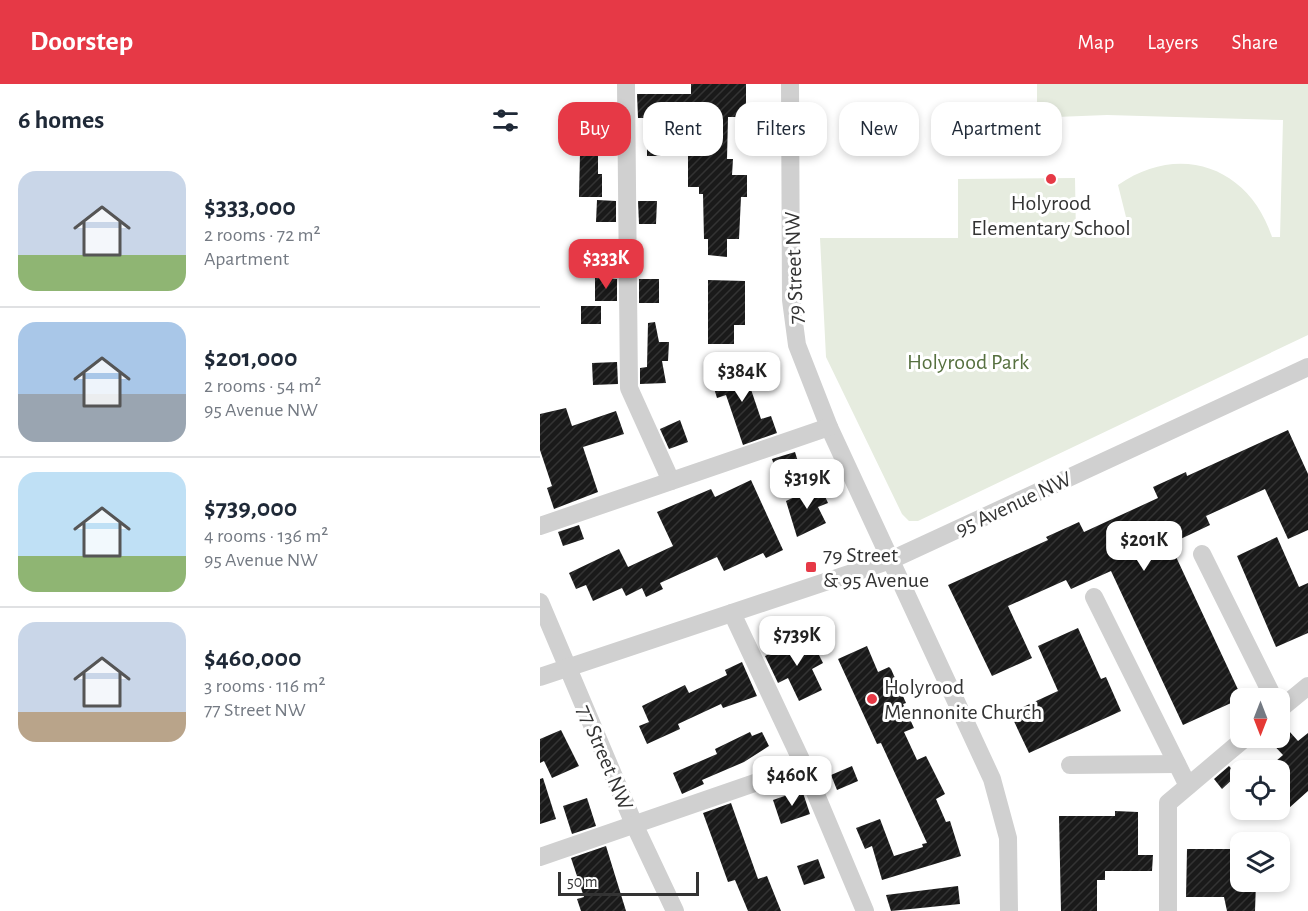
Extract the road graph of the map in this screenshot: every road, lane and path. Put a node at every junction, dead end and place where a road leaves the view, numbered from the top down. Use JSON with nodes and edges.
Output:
{"nodes":[{"id":1,"x":626,"y":84,"type":"edge"},
{"id":2,"x":790,"y":84,"type":"edge"},
{"id":3,"x":1306,"y":371,"type":"edge"},
{"id":4,"x":829,"y":427,"type":"junction"},
{"id":5,"x":671,"y":481,"type":"junction"},
{"id":6,"x":540,"y":526,"type":"edge"},
{"id":7,"x":1202,"y":554,"type":"dead end"},
{"id":8,"x":891,"y":560,"type":"junction"},
{"id":9,"x":1094,"y":597,"type":"dead end"},
{"id":10,"x":540,"y":602,"type":"edge"},
{"id":11,"x":732,"y":613,"type":"junction"},
{"id":12,"x":568,"y":668,"type":"junction"},
{"id":13,"x":540,"y":677,"type":"edge"},
{"id":14,"x":1308,"y":686,"type":"edge"},
{"id":15,"x":1269,"y":688,"type":"edge"},
{"id":16,"x":1290,"y":701,"type":"edge"},
{"id":17,"x":1233,"y":748,"type":"edge"},
{"id":18,"x":1177,"y":764,"type":"junction"},
{"id":19,"x":1070,"y":765,"type":"dead end"},
{"id":20,"x":804,"y":766,"type":"junction"},
{"id":21,"x":1188,"y":786,"type":"junction"},
{"id":22,"x":634,"y":824,"type":"junction"},
{"id":23,"x":540,"y":857,"type":"edge"},
{"id":24,"x":675,"y":911,"type":"edge"},
{"id":25,"x":865,"y":911,"type":"edge"},
{"id":26,"x":1010,"y":911,"type":"edge"},
{"id":27,"x":1168,"y":911,"type":"edge"}],
"edges":[{"from":1,"to":5,"type":"street"},
{"from":2,"to":4,"type":"street","name":"79 Street NW"},
{"from":3,"to":8,"type":"street","name":"95 Avenue NW"},
{"from":4,"to":5,"type":"street"},
{"from":4,"to":8,"type":"street","name":"79 Street NW"},
{"from":5,"to":6,"type":"street"},
{"from":7,"to":15,"type":"street"},
{"from":8,"to":11,"type":"street","name":"95 Avenue NW"},
{"from":8,"to":26,"type":"street","name":"79 Street NW"},
{"from":9,"to":18,"type":"street"},
{"from":10,"to":12,"type":"street","name":"77 Street NW"},
{"from":11,"to":12,"type":"street","name":"95 Avenue NW"},
{"from":11,"to":20,"type":"street"},
{"from":12,"to":13,"type":"street","name":"95 Avenue NW"},
{"from":12,"to":22,"type":"street","name":"77 Street NW"},
{"from":14,"to":16,"type":"street"},
{"from":17,"to":21,"type":"street"},
{"from":18,"to":19,"type":"street"},
{"from":18,"to":21,"type":"street"},
{"from":20,"to":22,"type":"street"},
{"from":20,"to":25,"type":"street"},
{"from":21,"to":27,"type":"street"},
{"from":22,"to":23,"type":"street"},
{"from":22,"to":24,"type":"street","name":"77 Street NW"}]}
